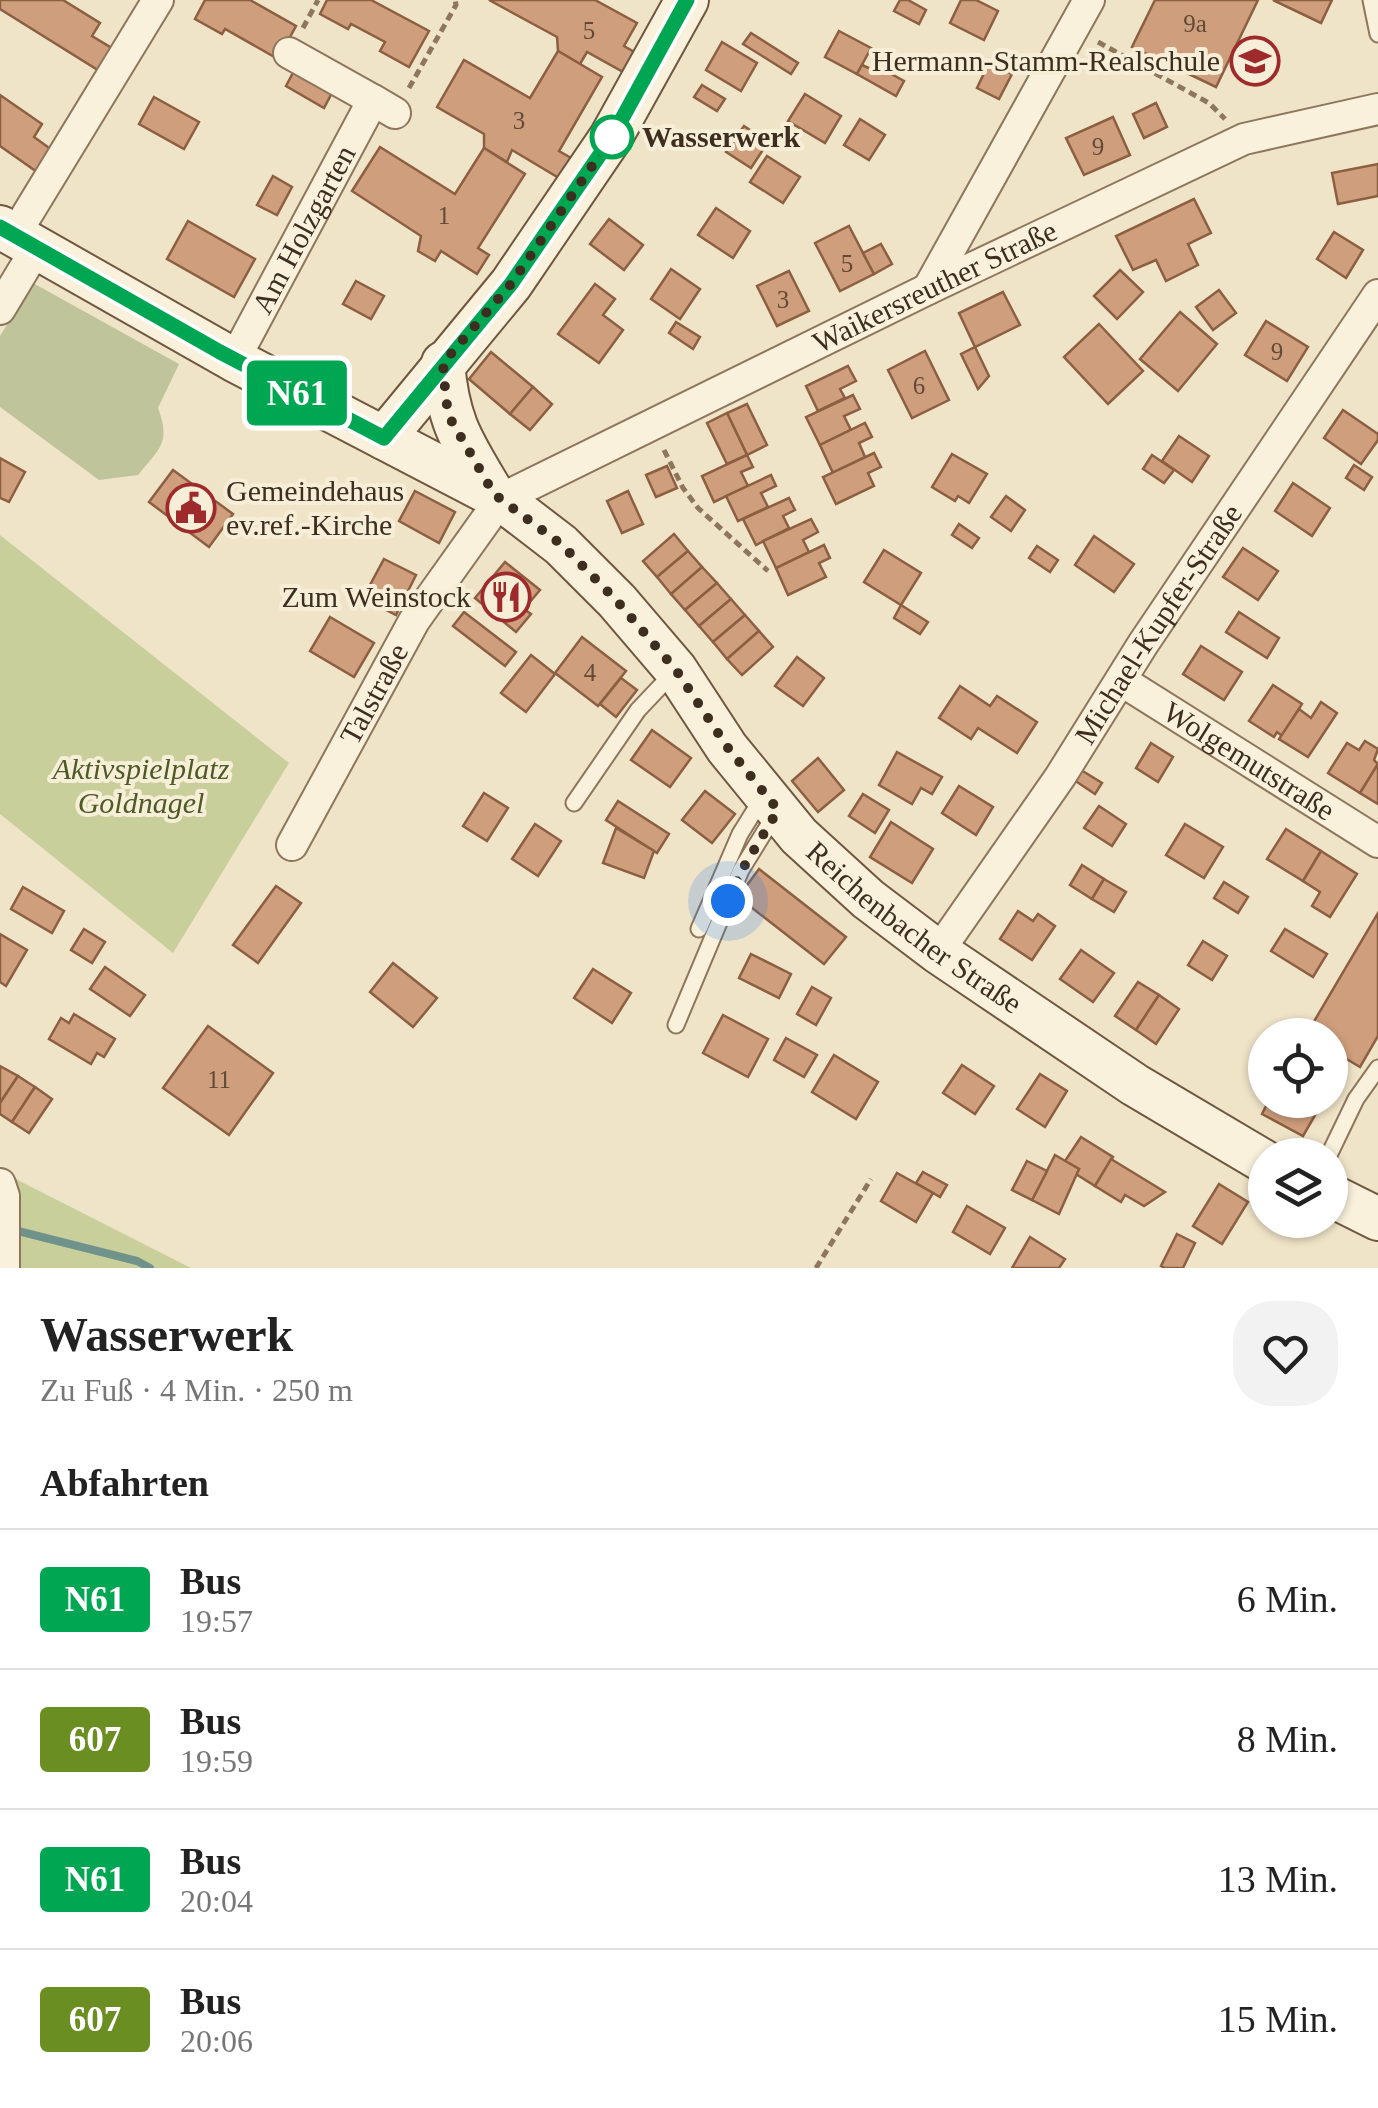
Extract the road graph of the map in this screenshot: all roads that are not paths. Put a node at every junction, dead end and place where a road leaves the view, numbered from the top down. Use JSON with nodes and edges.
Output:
{"nodes":[{"id":1,"x":158,"y":0,"type":"edge"},
{"id":2,"x":687,"y":0,"type":"edge"},
{"id":3,"x":1090,"y":0,"type":"edge"},
{"id":4,"x":1371,"y":0,"type":"edge"},
{"id":5,"x":1378,"y":34,"type":"edge"},
{"id":6,"x":289,"y":53,"type":"dead end"},
{"id":7,"x":1378,"y":109,"type":"edge"},
{"id":8,"x":16,"y":237,"type":"edge"},
{"id":9,"x":928,"y":289,"type":"junction"},
{"id":10,"x":1378,"y":295,"type":"edge"},
{"id":11,"x":0,"y":310,"type":"edge"},
{"id":12,"x":234,"y":360,"type":"junction"},
{"id":13,"x":443,"y":363,"type":"junction"},
{"id":14,"x":384,"y":438,"type":"junction"},
{"id":15,"x":497,"y":496,"type":"junction"},
{"id":16,"x":676,"y":670,"type":"junction"},
{"id":17,"x":1122,"y":681,"type":"junction"},
{"id":18,"x":772,"y":802,"type":"junction"},
{"id":19,"x":574,"y":803,"type":"dead end"},
{"id":20,"x":1378,"y":842,"type":"edge"},
{"id":21,"x":292,"y":845,"type":"dead end"},
{"id":22,"x":699,"y":929,"type":"dead end"},
{"id":23,"x":938,"y":952,"type":"junction"},
{"id":24,"x":676,"y":1025,"type":"dead end"},
{"id":25,"x":1378,"y":1068,"type":"edge"},
{"id":26,"x":1337,"y":1138,"type":"edge"},
{"id":27,"x":1248,"y":1152,"type":"edge"},
{"id":28,"x":2,"y":1190,"type":"edge"},
{"id":29,"x":1348,"y":1204,"type":"edge"},
{"id":30,"x":1378,"y":1218,"type":"edge"},
{"id":31,"x":4,"y":1257,"type":"edge"}],
"edges":[{"from":1,"to":8,"type":"street"},
{"from":2,"to":13,"type":"main road"},
{"from":3,"to":9,"type":"street"},
{"from":4,"to":5,"type":"lane"},
{"from":6,"to":12,"type":"street","name":"Am Holzgarten"},
{"from":7,"to":9,"type":"street","name":"Waikersreuther Straße"},
{"from":8,"to":11,"type":"street"},
{"from":8,"to":12,"type":"main road"},
{"from":9,"to":15,"type":"street","name":"Waikersreuther Straße"},
{"from":10,"to":17,"type":"street","name":"Michael-Kupfer-Straße"},
{"from":12,"to":14,"type":"main road"},
{"from":13,"to":14,"type":"main road"},
{"from":13,"to":15,"type":"main road"},
{"from":14,"to":15,"type":"main road"},
{"from":15,"to":16,"type":"main road","name":"Reichenbacher Straße"},
{"from":15,"to":21,"type":"street","name":"Talstraße"},
{"from":16,"to":18,"type":"main road","name":"Reichenbacher Straße"},
{"from":16,"to":19,"type":"lane"},
{"from":17,"to":20,"type":"street","name":"Wolgemutstraße"},
{"from":17,"to":23,"type":"street","name":"Michael-Kupfer-Straße"},
{"from":18,"to":22,"type":"lane"},
{"from":18,"to":23,"type":"main road","name":"Reichenbacher Straße"},
{"from":18,"to":24,"type":"lane"},
{"from":23,"to":27,"type":"main road","name":"Reichenbacher Straße"},
{"from":25,"to":26,"type":"lane"},
{"from":28,"to":31,"type":"street"},
{"from":29,"to":30,"type":"main road"}]}
